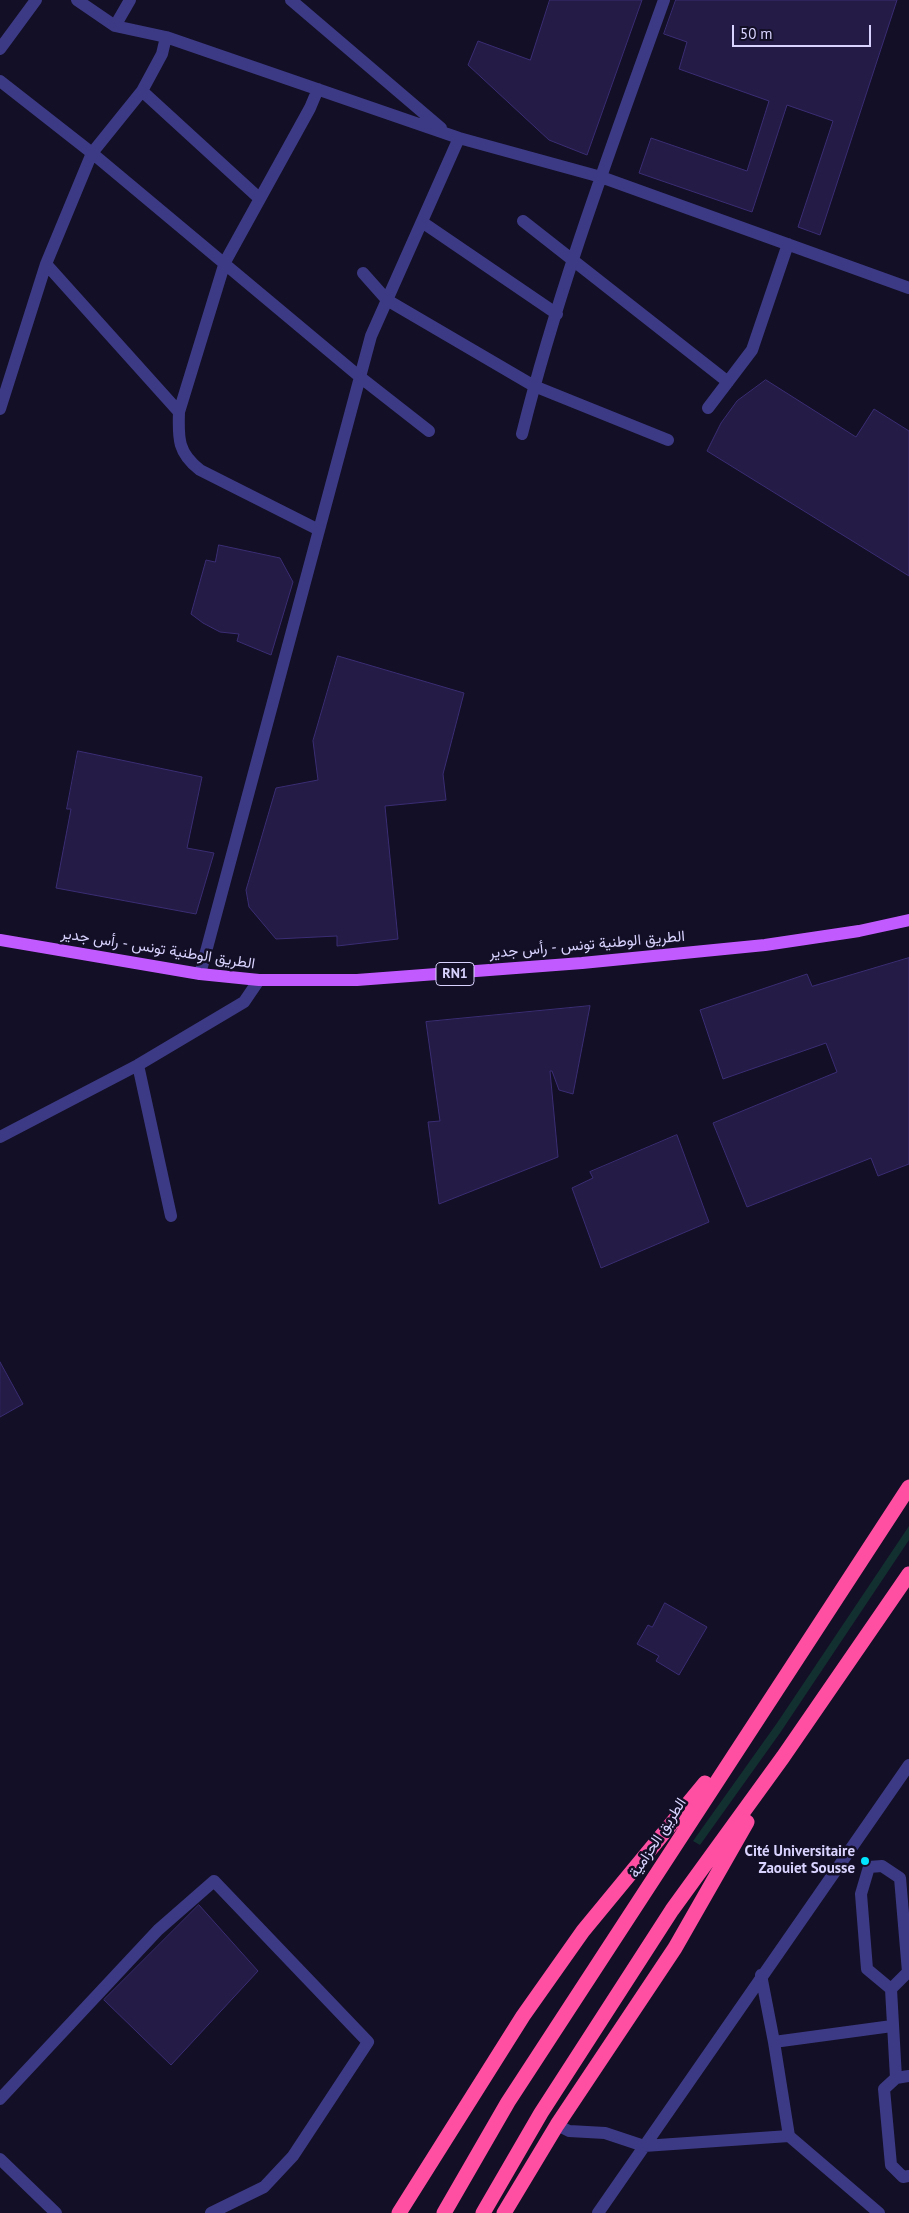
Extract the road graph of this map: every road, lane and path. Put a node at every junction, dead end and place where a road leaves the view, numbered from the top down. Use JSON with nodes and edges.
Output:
{"nodes":[{"id":1,"x":36,"y":0,"type":"edge"},
{"id":2,"x":76,"y":0,"type":"edge"},
{"id":3,"x":130,"y":0,"type":"edge"},
{"id":4,"x":291,"y":0,"type":"edge"},
{"id":5,"x":664,"y":0,"type":"edge"},
{"id":6,"x":115,"y":26,"type":"junction"},
{"id":7,"x":166,"y":37,"type":"junction"},
{"id":8,"x":0,"y":49,"type":"edge"},
{"id":9,"x":0,"y":82,"type":"edge"},
{"id":10,"x":318,"y":88,"type":"junction"},
{"id":11,"x":142,"y":90,"type":"junction"},
{"id":12,"x":453,"y":136,"type":"junction"},
{"id":13,"x":92,"y":153,"type":"junction"},
{"id":14,"x":601,"y":177,"type":"junction"},
{"id":15,"x":260,"y":198,"type":"junction"},
{"id":16,"x":523,"y":221,"type":"dead end"},
{"id":17,"x":422,"y":222,"type":"junction"},
{"id":18,"x":788,"y":244,"type":"junction"},
{"id":19,"x":574,"y":261,"type":"junction"},
{"id":20,"x":225,"y":262,"type":"junction"},
{"id":21,"x":46,"y":264,"type":"junction"},
{"id":22,"x":363,"y":273,"type":"dead end"},
{"id":23,"x":909,"y":288,"type":"edge"},
{"id":24,"x":387,"y":300,"type":"junction"},
{"id":25,"x":557,"y":314,"type":"junction"},
{"id":26,"x":360,"y":377,"type":"junction"},
{"id":27,"x":728,"y":382,"type":"junction"},
{"id":28,"x":534,"y":386,"type":"junction"},
{"id":29,"x":708,"y":408,"type":"dead end"},
{"id":30,"x":0,"y":409,"type":"edge"},
{"id":31,"x":179,"y":412,"type":"junction"},
{"id":32,"x":429,"y":431,"type":"dead end"},
{"id":33,"x":522,"y":434,"type":"dead end"},
{"id":34,"x":668,"y":440,"type":"dead end"},
{"id":35,"x":319,"y":530,"type":"junction"},
{"id":36,"x":909,"y":920,"type":"edge"},
{"id":37,"x":0,"y":940,"type":"edge"},
{"id":38,"x":200,"y":974,"type":"junction"},
{"id":39,"x":259,"y":980,"type":"junction"},
{"id":40,"x":138,"y":1065,"type":"junction"},
{"id":41,"x":0,"y":1137,"type":"edge"},
{"id":42,"x":172,"y":1216,"type":"dead end"},
{"id":43,"x":909,"y":1487,"type":"edge"},
{"id":44,"x":909,"y":1574,"type":"edge"},
{"id":45,"x":746,"y":1734,"type":"junction"},
{"id":46,"x":783,"y":1757,"type":"junction"},
{"id":47,"x":909,"y":1765,"type":"edge"},
{"id":48,"x":761,"y":1975,"type":"junction"},
{"id":49,"x":891,"y":1989,"type":"junction"},
{"id":50,"x":892,"y":2026,"type":"junction"},
{"id":51,"x":774,"y":2042,"type":"junction"},
{"id":52,"x":903,"y":2077,"type":"edge"},
{"id":53,"x":0,"y":2099,"type":"edge"},
{"id":54,"x":557,"y":2125,"type":"junction"},
{"id":55,"x":789,"y":2136,"type":"junction"},
{"id":56,"x":644,"y":2146,"type":"junction"},
{"id":57,"x":0,"y":2159,"type":"edge"},
{"id":58,"x":909,"y":2176,"type":"edge"},
{"id":59,"x":56,"y":2213,"type":"edge"},
{"id":60,"x":211,"y":2213,"type":"edge"},
{"id":61,"x":399,"y":2213,"type":"edge"},
{"id":62,"x":444,"y":2213,"type":"edge"},
{"id":63,"x":483,"y":2213,"type":"edge"},
{"id":64,"x":504,"y":2213,"type":"edge"},
{"id":65,"x":598,"y":2213,"type":"edge"},
{"id":66,"x":879,"y":2213,"type":"edge"}],
"edges":[{"from":1,"to":8,"type":"street"},
{"from":2,"to":6,"type":"street"},
{"from":3,"to":6,"type":"street"},
{"from":4,"to":12,"type":"street"},
{"from":5,"to":14,"type":"street"},
{"from":6,"to":7,"type":"street"},
{"from":7,"to":10,"type":"street"},
{"from":7,"to":11,"type":"street"},
{"from":9,"to":13,"type":"street"},
{"from":10,"to":12,"type":"street"},
{"from":10,"to":15,"type":"street"},
{"from":11,"to":13,"type":"street"},
{"from":11,"to":15,"type":"street"},
{"from":12,"to":14,"type":"street"},
{"from":12,"to":17,"type":"street"},
{"from":13,"to":20,"type":"street"},
{"from":13,"to":21,"type":"street"},
{"from":14,"to":18,"type":"street"},
{"from":14,"to":19,"type":"street"},
{"from":15,"to":20,"type":"street"},
{"from":16,"to":19,"type":"street"},
{"from":17,"to":24,"type":"street"},
{"from":17,"to":25,"type":"street"},
{"from":18,"to":23,"type":"street"},
{"from":18,"to":27,"type":"street"},
{"from":19,"to":25,"type":"street"},
{"from":19,"to":27,"type":"street"},
{"from":20,"to":26,"type":"street"},
{"from":20,"to":31,"type":"street"},
{"from":21,"to":30,"type":"street"},
{"from":21,"to":31,"type":"street"},
{"from":22,"to":24,"type":"street"},
{"from":24,"to":26,"type":"street"},
{"from":24,"to":28,"type":"street"},
{"from":25,"to":28,"type":"street"},
{"from":26,"to":32,"type":"street"},
{"from":26,"to":35,"type":"street"},
{"from":27,"to":29,"type":"street"},
{"from":28,"to":33,"type":"street"},
{"from":28,"to":34,"type":"street"},
{"from":31,"to":35,"type":"street"},
{"from":35,"to":38,"type":"street"},
{"from":36,"to":39,"type":"main road","name":"الطريق الوطنية تونس - رأس جدير","number":"RN1"},
{"from":37,"to":38,"type":"main road","name":"الطريق الوطنية تونس - رأس جدير","number":"RN1"},
{"from":38,"to":39,"type":"main road","name":"الطريق الوطنية تونس - رأس جدير","number":"RN1"},
{"from":39,"to":40,"type":"street"},
{"from":40,"to":41,"type":"street"},
{"from":40,"to":42,"type":"street"},
{"from":43,"to":45,"type":"highway","name":"الطريق الحزامية"},
{"from":44,"to":46,"type":"highway"},
{"from":45,"to":61,"type":"highway"},
{"from":45,"to":62,"type":"highway","name":"الطريق الحزامية"},
{"from":46,"to":54,"type":"highway"},
{"from":46,"to":63,"type":"highway"},
{"from":47,"to":48,"type":"street"},
{"from":48,"to":51,"type":"street"},
{"from":48,"to":56,"type":"street"},
{"from":49,"to":49,"type":"street"},
{"from":49,"to":50,"type":"street"},
{"from":50,"to":51,"type":"street"},
{"from":50,"to":52,"type":"street"},
{"from":51,"to":55,"type":"street"},
{"from":52,"to":58,"type":"street"},
{"from":53,"to":60,"type":"street"},
{"from":54,"to":56,"type":"street"},
{"from":54,"to":64,"type":"highway"},
{"from":55,"to":56,"type":"street"},
{"from":55,"to":66,"type":"street"},
{"from":56,"to":65,"type":"street"},
{"from":57,"to":59,"type":"street"}]}
